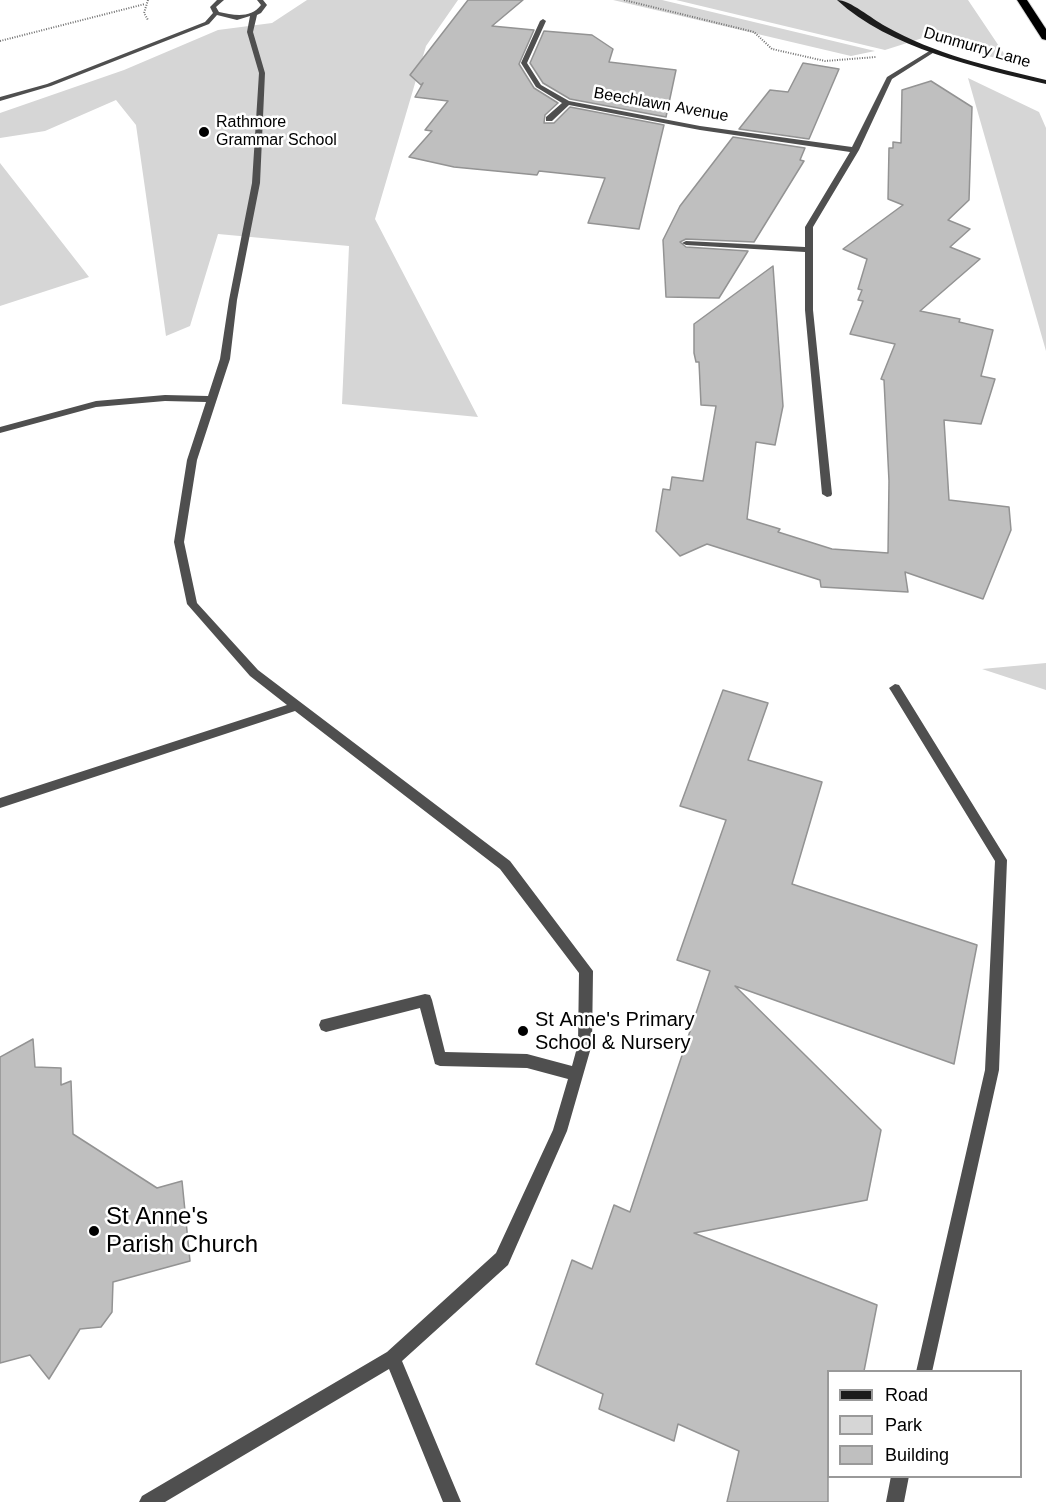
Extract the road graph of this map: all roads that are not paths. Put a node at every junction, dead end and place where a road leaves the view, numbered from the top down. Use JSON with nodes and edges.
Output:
{"nodes":[{"id":1,"x":221,"y":0,"type":"edge"},
{"id":2,"x":260,"y":0,"type":"edge"},
{"id":3,"x":840,"y":0,"type":"edge"},
{"id":4,"x":1022,"y":0,"type":"edge"},
{"id":5,"x":216,"y":13,"type":"junction"},
{"id":6,"x":254,"y":15,"type":"junction"},
{"id":7,"x":543,"y":21,"type":"dead end"},
{"id":8,"x":1046,"y":37,"type":"edge"},
{"id":9,"x":933,"y":51,"type":"junction"},
{"id":10,"x":1046,"y":82,"type":"edge"},
{"id":11,"x":0,"y":99,"type":"edge"},
{"id":12,"x":567,"y":103,"type":"junction"},
{"id":13,"x":549,"y":119,"type":"dead end"},
{"id":14,"x":855,"y":150,"type":"junction"},
{"id":15,"x":686,"y":243,"type":"dead end"},
{"id":16,"x":809,"y":250,"type":"junction"},
{"id":17,"x":212,"y":399,"type":"junction"},
{"id":18,"x":0,"y":430,"type":"edge"},
{"id":19,"x":827,"y":494,"type":"dead end"},
{"id":20,"x":895,"y":688,"type":"dead end"},
{"id":21,"x":297,"y":706,"type":"junction"},
{"id":22,"x":0,"y":803,"type":"edge"},
{"id":23,"x":326,"y":1025,"type":"dead end"},
{"id":24,"x":576,"y":1074,"type":"junction"},
{"id":25,"x":393,"y":1358,"type":"junction"},
{"id":26,"x":924,"y":1370,"type":"edge"},
{"id":27,"x":900,"y":1478,"type":"edge"},
{"id":28,"x":148,"y":1502,"type":"edge"},
{"id":29,"x":452,"y":1502,"type":"edge"},
{"id":30,"x":895,"y":1502,"type":"edge"}],
"edges":[{"from":1,"to":5,"type":"street"},
{"from":2,"to":6,"type":"street"},
{"from":3,"to":9,"type":"street","name":"Dunmurry Lane"},
{"from":4,"to":8,"type":"highway"},
{"from":5,"to":6,"type":"street"},
{"from":5,"to":11,"type":"street"},
{"from":6,"to":17,"type":"street"},
{"from":7,"to":12,"type":"street","name":"Beechlawn Avenue"},
{"from":9,"to":10,"type":"street","name":"Dunmurry Lane"},
{"from":9,"to":14,"type":"street"},
{"from":12,"to":13,"type":"street"},
{"from":12,"to":14,"type":"street","name":"Beechlawn Avenue"},
{"from":14,"to":16,"type":"street"},
{"from":15,"to":16,"type":"street"},
{"from":16,"to":19,"type":"street"},
{"from":17,"to":18,"type":"street"},
{"from":17,"to":21,"type":"street"},
{"from":20,"to":26,"type":"street"},
{"from":21,"to":22,"type":"street"},
{"from":21,"to":24,"type":"street"},
{"from":23,"to":24,"type":"street"},
{"from":24,"to":25,"type":"street"},
{"from":25,"to":28,"type":"street"},
{"from":25,"to":29,"type":"street"},
{"from":27,"to":30,"type":"street"}]}
